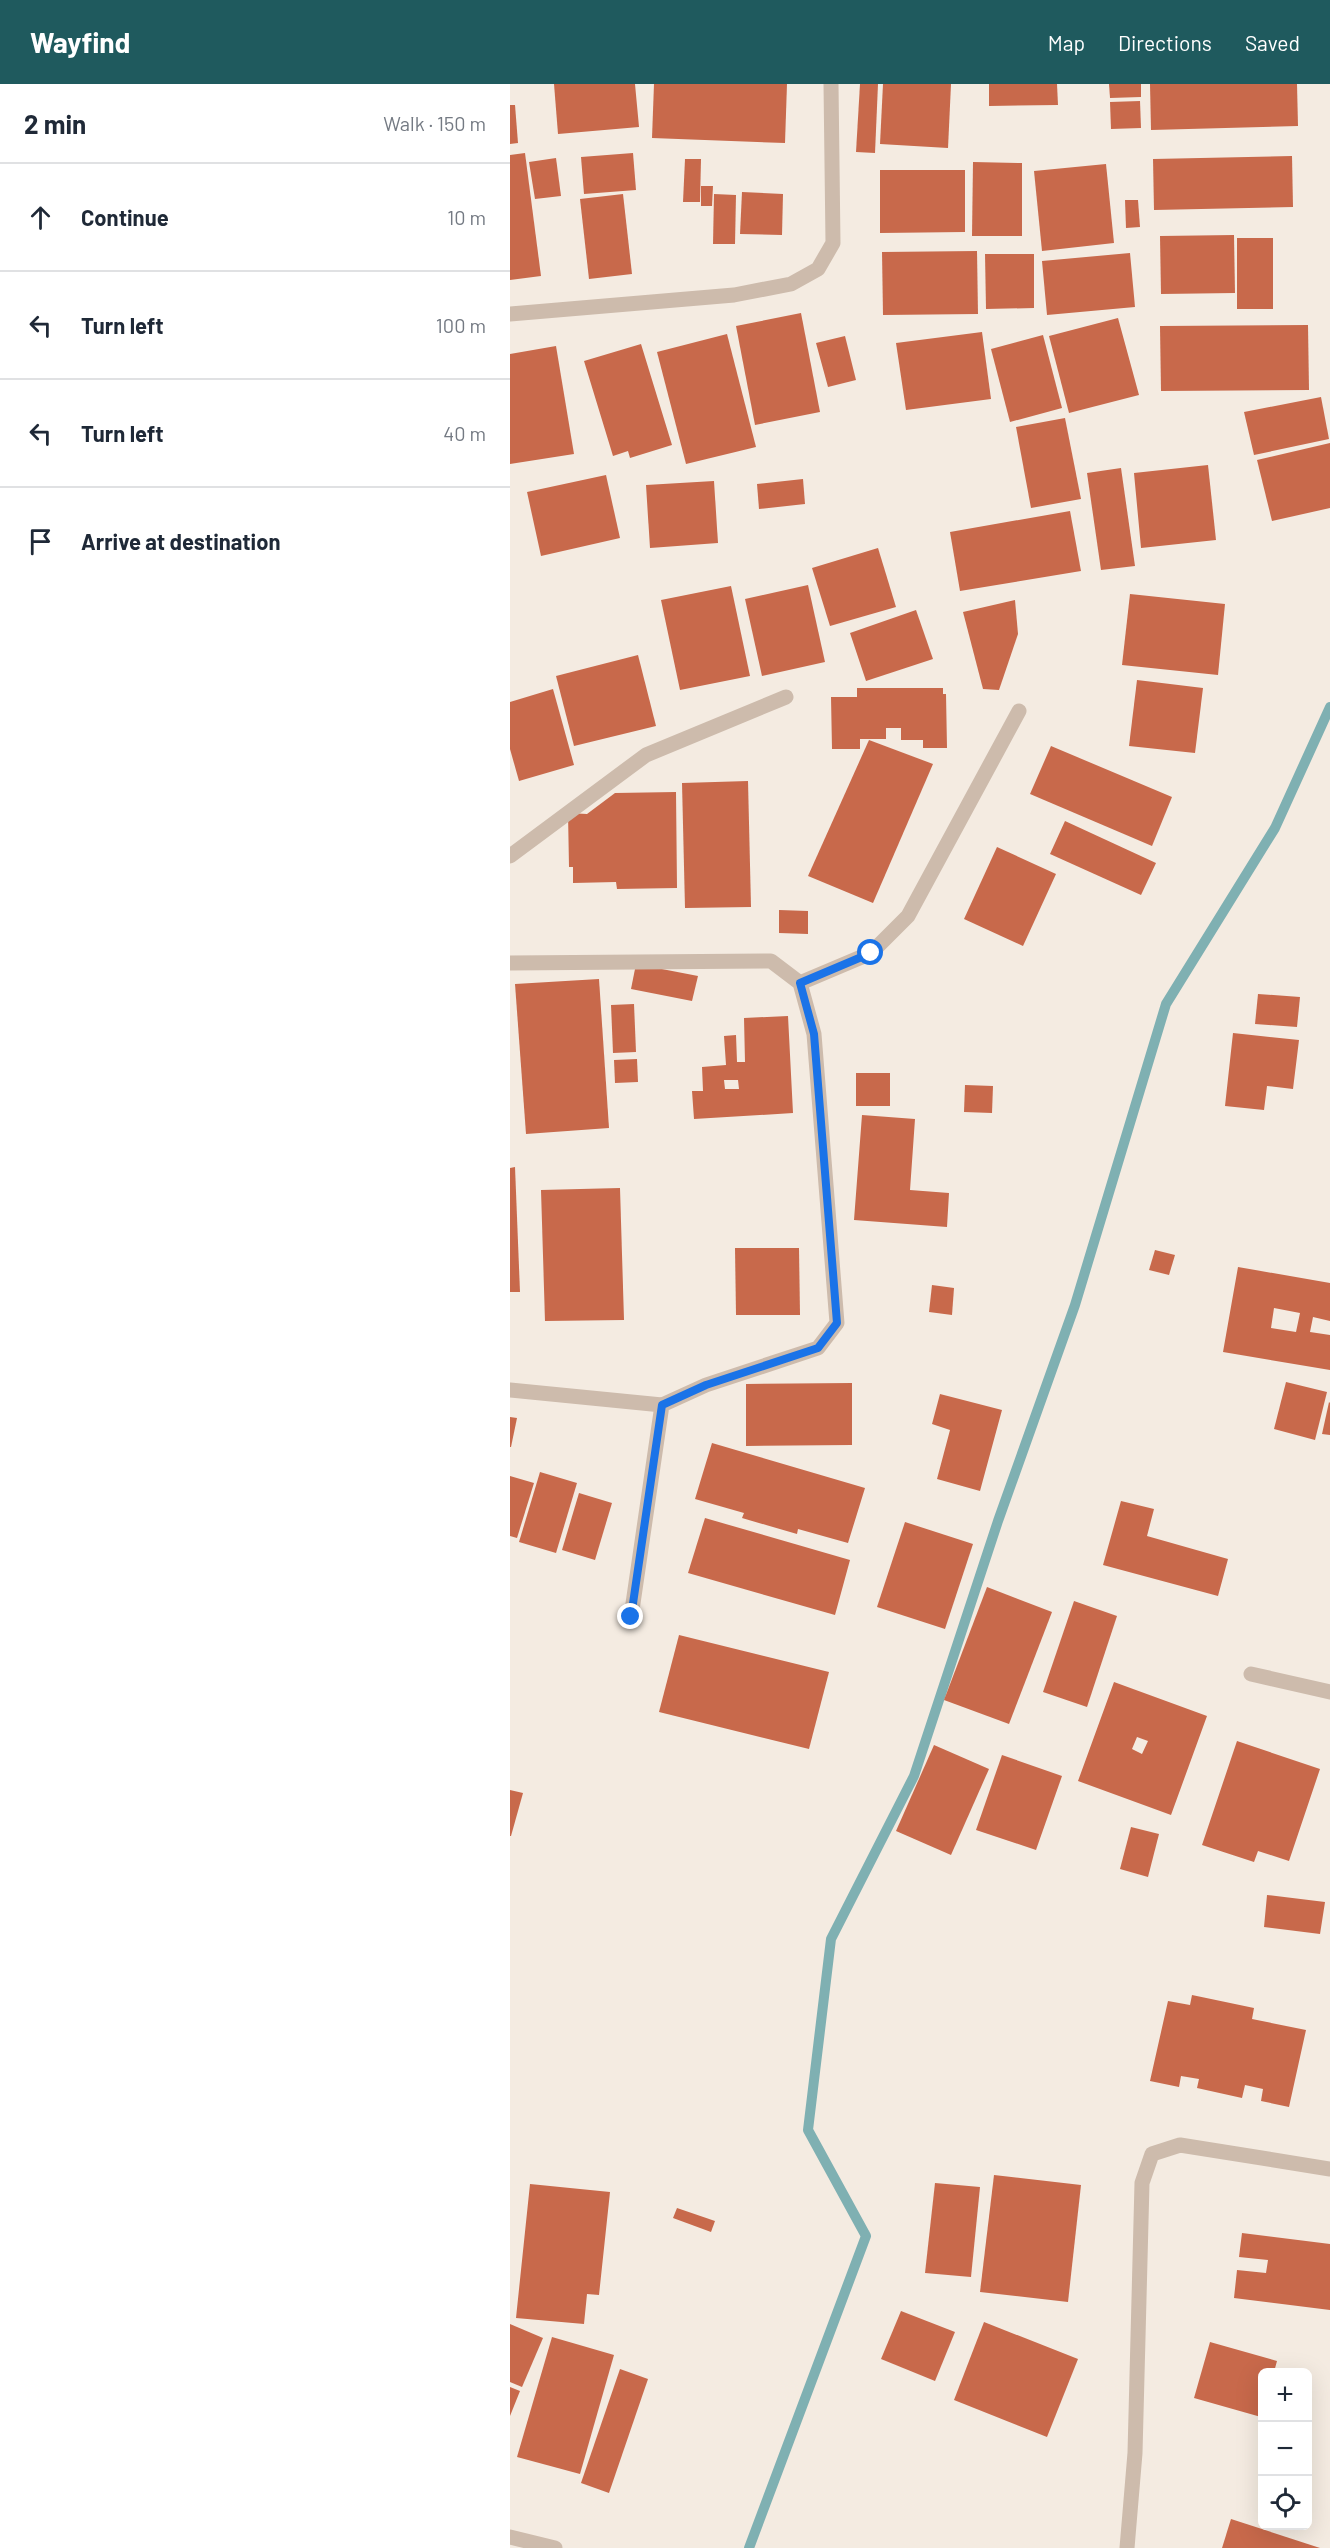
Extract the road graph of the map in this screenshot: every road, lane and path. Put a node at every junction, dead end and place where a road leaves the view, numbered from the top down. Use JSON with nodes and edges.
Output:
{"nodes":[{"id":1,"x":831,"y":84,"type":"edge"},
{"id":2,"x":510,"y":314,"type":"edge"},
{"id":3,"x":786,"y":697,"type":"dead end"},
{"id":4,"x":1019,"y":711,"type":"dead end"},
{"id":5,"x":510,"y":856,"type":"edge"},
{"id":6,"x":510,"y":963,"type":"edge"},
{"id":7,"x":800,"y":983,"type":"junction"},
{"id":8,"x":510,"y":1390,"type":"edge"},
{"id":9,"x":662,"y":1405,"type":"junction"},
{"id":10,"x":631,"y":1617,"type":"dead end"},
{"id":11,"x":1251,"y":1674,"type":"dead end"},
{"id":12,"x":1330,"y":1692,"type":"edge"},
{"id":13,"x":1330,"y":2169,"type":"edge"},
{"id":14,"x":510,"y":2537,"type":"edge"},
{"id":15,"x":555,"y":2548,"type":"edge"},
{"id":16,"x":1127,"y":2548,"type":"edge"}],
"edges":[{"from":1,"to":2,"type":"street"},
{"from":3,"to":5,"type":"street"},
{"from":4,"to":7,"type":"street"},
{"from":6,"to":7,"type":"street"},
{"from":7,"to":9,"type":"street"},
{"from":8,"to":9,"type":"street"},
{"from":9,"to":10,"type":"street"},
{"from":11,"to":12,"type":"street"},
{"from":13,"to":16,"type":"street"},
{"from":14,"to":15,"type":"street"}]}
